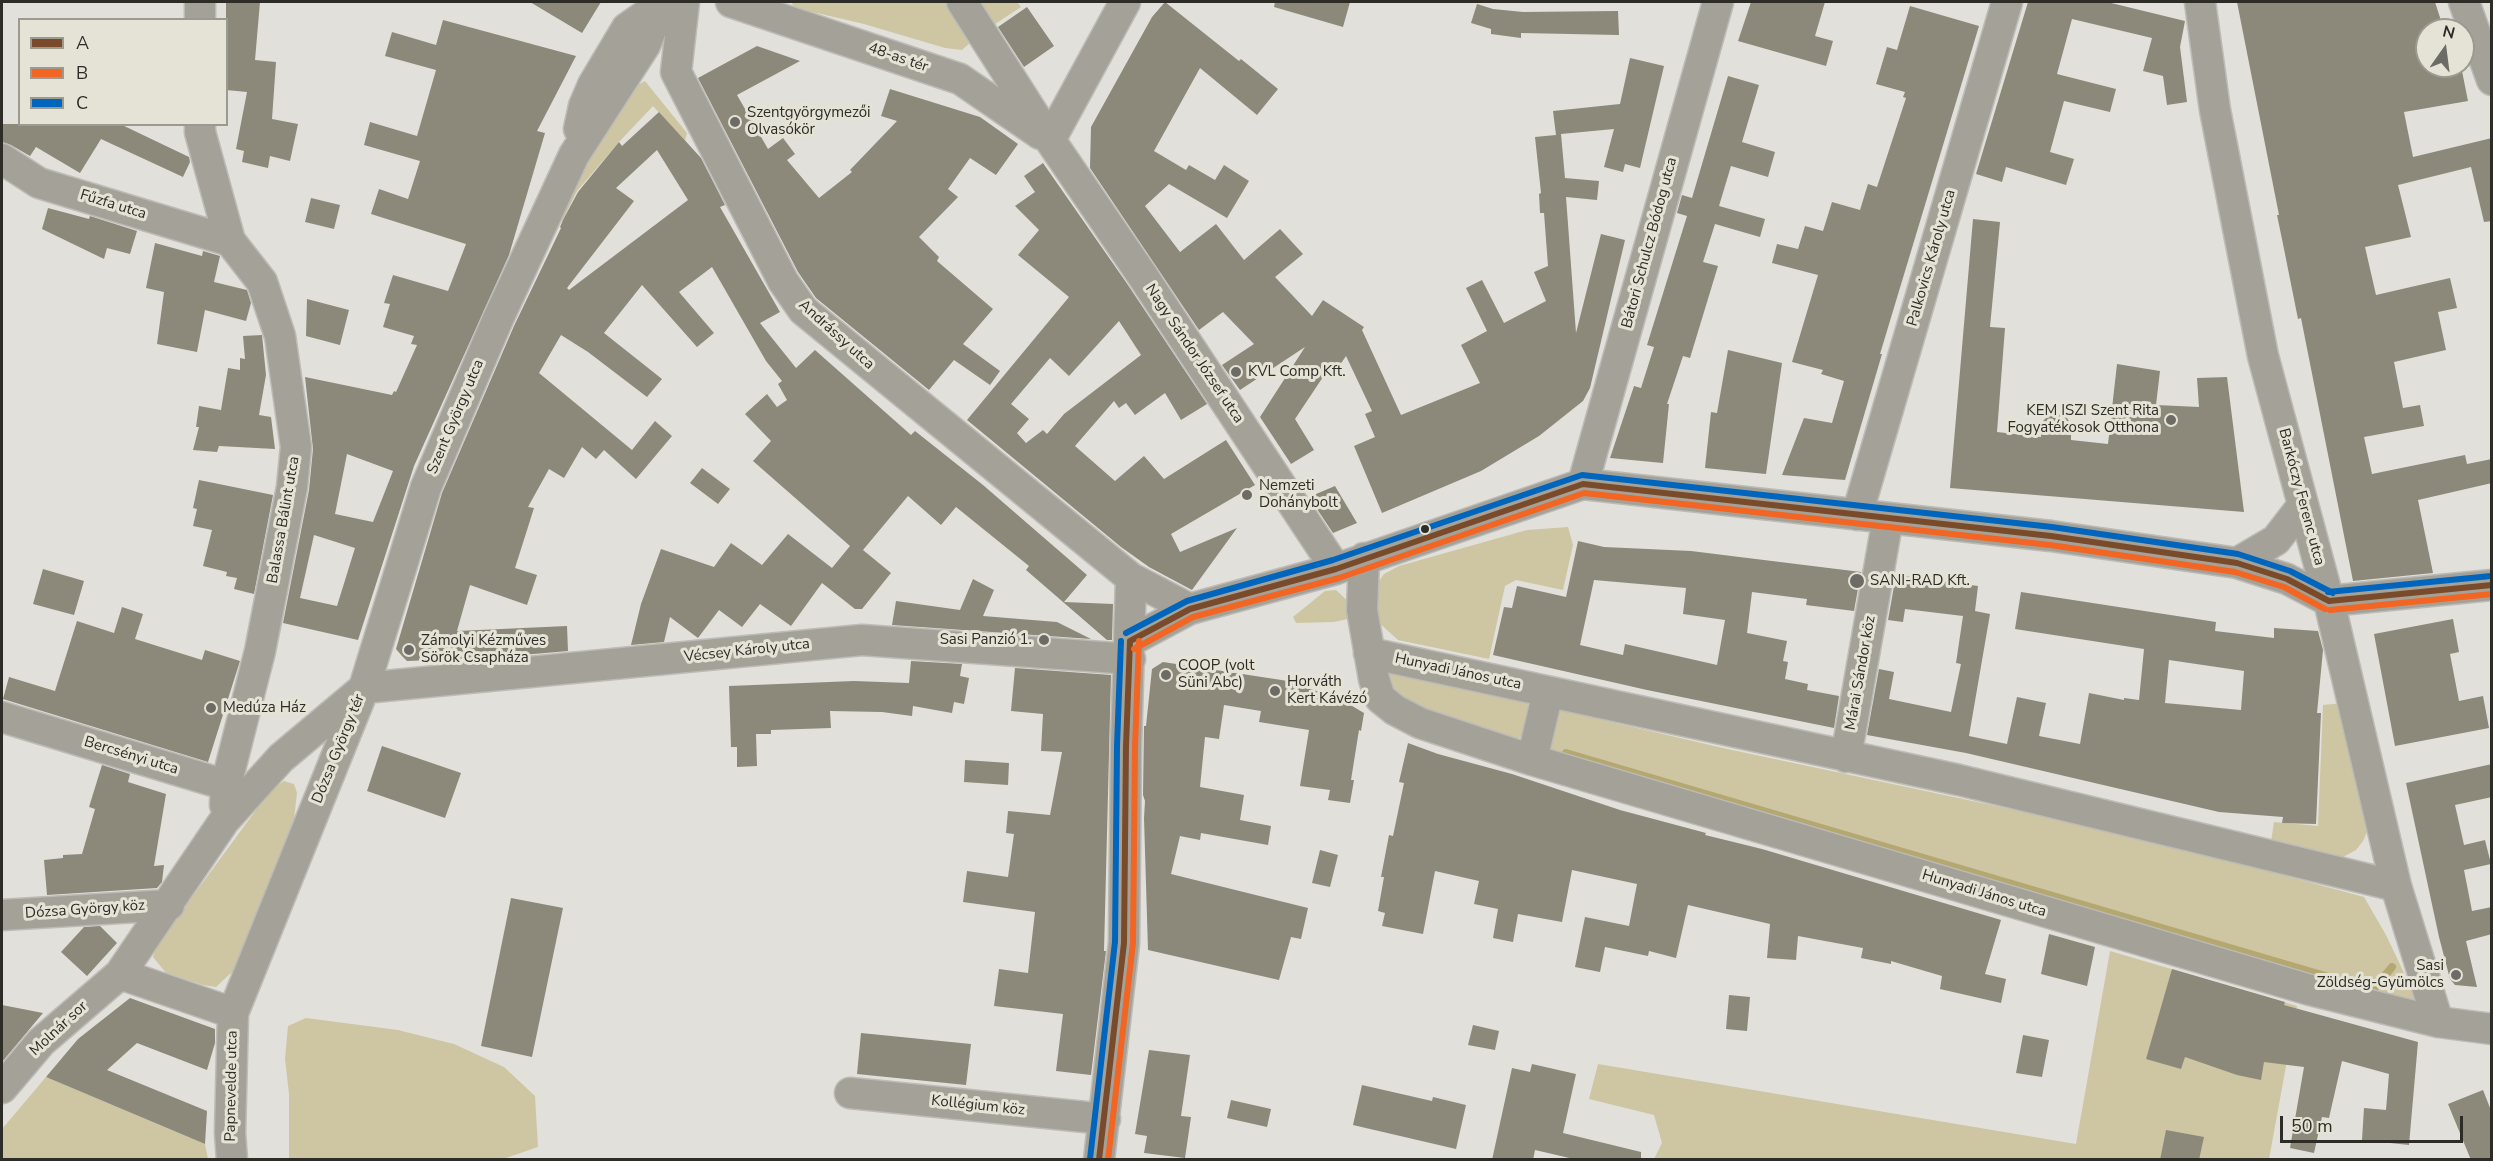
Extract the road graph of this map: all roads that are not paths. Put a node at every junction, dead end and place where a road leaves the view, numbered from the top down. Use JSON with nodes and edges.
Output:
{"nodes":[{"id":1,"x":200,"y":2,"type":"edge"},
{"id":2,"x":670,"y":2,"type":"edge"},
{"id":3,"x":733,"y":2,"type":"edge"},
{"id":4,"x":962,"y":2,"type":"edge"},
{"id":5,"x":1125,"y":2,"type":"edge"},
{"id":6,"x":1718,"y":2,"type":"edge"},
{"id":7,"x":2007,"y":2,"type":"edge"},
{"id":8,"x":2200,"y":2,"type":"edge"},
{"id":9,"x":2464,"y":2,"type":"edge"},
{"id":10,"x":200,"y":18,"type":"edge"},
{"id":11,"x":2492,"y":80,"type":"edge"},
{"id":12,"x":200,"y":126,"type":"edge"},
{"id":13,"x":1050,"y":140,"type":"junction"},
{"id":14,"x":2,"y":159,"type":"edge"},
{"id":15,"x":230,"y":241,"type":"junction"},
{"id":16,"x":1583,"y":484,"type":"junction"},
{"id":17,"x":2303,"y":505,"type":"junction"},
{"id":18,"x":1857,"y":515,"type":"junction"},
{"id":19,"x":1888,"y":518,"type":"junction"},
{"id":20,"x":1364,"y":558,"type":"junction"},
{"id":21,"x":2237,"y":563,"type":"junction"},
{"id":22,"x":1336,"y":569,"type":"junction"},
{"id":23,"x":1131,"y":578,"type":"junction"},
{"id":24,"x":2492,"y":585,"type":"edge"},
{"id":25,"x":2329,"y":602,"type":"junction"},
{"id":26,"x":1190,"y":609,"type":"junction"},
{"id":27,"x":1130,"y":650,"type":"junction"},
{"id":28,"x":1369,"y":653,"type":"junction"},
{"id":29,"x":364,"y":688,"type":"junction"},
{"id":30,"x":1548,"y":692,"type":"junction"},
{"id":31,"x":2,"y":717,"type":"edge"},
{"id":32,"x":1846,"y":757,"type":"junction"},
{"id":33,"x":1532,"y":760,"type":"junction"},
{"id":34,"x":226,"y":785,"type":"junction"},
{"id":35,"x":224,"y":821,"type":"junction"},
{"id":36,"x":2396,"y":886,"type":"junction"},
{"id":37,"x":169,"y":904,"type":"junction"},
{"id":38,"x":2,"y":915,"type":"edge"},
{"id":39,"x":120,"y":974,"type":"junction"},
{"id":40,"x":233,"y":1013,"type":"junction"},
{"id":41,"x":2438,"y":1022,"type":"junction"},
{"id":42,"x":2490,"y":1031,"type":"edge"},
{"id":43,"x":2,"y":1088,"type":"edge"},
{"id":44,"x":850,"y":1093,"type":"dead end"},
{"id":45,"x":1105,"y":1119,"type":"junction"},
{"id":46,"x":232,"y":1160,"type":"edge"},
{"id":47,"x":1099,"y":1160,"type":"edge"}],
"edges":[{"from":1,"to":10,"type":"street"},
{"from":2,"to":23,"type":"street","name":"Andrássy utca"},
{"from":2,"to":29,"type":"street","name":"Szent György utca"},
{"from":3,"to":13,"type":"street","name":"48-as tér"},
{"from":4,"to":13,"type":"street"},
{"from":5,"to":13,"type":"street"},
{"from":6,"to":16,"type":"street","name":"Bátori Schulcz Bódog utca"},
{"from":7,"to":18,"type":"street","name":"Palkovics Károly utca"},
{"from":8,"to":17,"type":"street","name":"Barkóczy Ferenc utca"},
{"from":9,"to":11,"type":"street"},
{"from":12,"to":15,"type":"street","name":"Balassa Bálint utca"},
{"from":13,"to":22,"type":"street","name":"Nagy Sándor József utca"},
{"from":14,"to":15,"type":"street","name":"Fűzfa utca"},
{"from":15,"to":34,"type":"street","name":"Balassa Bálint utca"},
{"from":16,"to":18,"type":"street"},
{"from":16,"to":20,"type":"street"},
{"from":17,"to":21,"type":"street"},
{"from":17,"to":25,"type":"street","name":"Barkóczy Ferenc utca"},
{"from":18,"to":19,"type":"street"},
{"from":19,"to":21,"type":"street"},
{"from":19,"to":32,"type":"street","name":"Márai Sándor köz"},
{"from":20,"to":22,"type":"street"},
{"from":20,"to":28,"type":"street","name":"Hunyadi János utca"},
{"from":21,"to":25,"type":"street"},
{"from":22,"to":26,"type":"street"},
{"from":23,"to":26,"type":"street","name":"Andrássy utca"},
{"from":23,"to":27,"type":"street"},
{"from":24,"to":25,"type":"street"},
{"from":25,"to":36,"type":"street","name":"Barkóczy Ferenc utca"},
{"from":26,"to":27,"type":"street"},
{"from":27,"to":29,"type":"street","name":"Vécsey Károly utca"},
{"from":27,"to":45,"type":"street"},
{"from":28,"to":30,"type":"street","name":"Hunyadi János utca"},
{"from":28,"to":33,"type":"street","name":"Hunyadi János utca"},
{"from":29,"to":35,"type":"street","name":"Dózsa György tér"},
{"from":29,"to":40,"type":"street","name":"Dózsa György tér"},
{"from":30,"to":32,"type":"street","name":"Hunyadi János utca"},
{"from":30,"to":33,"type":"street"},
{"from":31,"to":34,"type":"street","name":"Bercsényi utca"},
{"from":32,"to":36,"type":"street","name":"Hunyadi János utca"},
{"from":33,"to":41,"type":"street","name":"Hunyadi János utca"},
{"from":34,"to":35,"type":"street"},
{"from":35,"to":37,"type":"street","name":"Dózsa György tér"},
{"from":36,"to":41,"type":"street","name":"Barkóczy Ferenc utca"},
{"from":37,"to":38,"type":"street","name":"Dózsa György köz"},
{"from":37,"to":39,"type":"street","name":"Dózsa György tér"},
{"from":39,"to":40,"type":"street"},
{"from":39,"to":43,"type":"street","name":"Molnár sor"},
{"from":40,"to":46,"type":"street","name":"Papnevelde utca"},
{"from":41,"to":42,"type":"street","name":"Hunyadi János utca"},
{"from":44,"to":45,"type":"street","name":"Kollégium köz"},
{"from":45,"to":47,"type":"street"}]}
